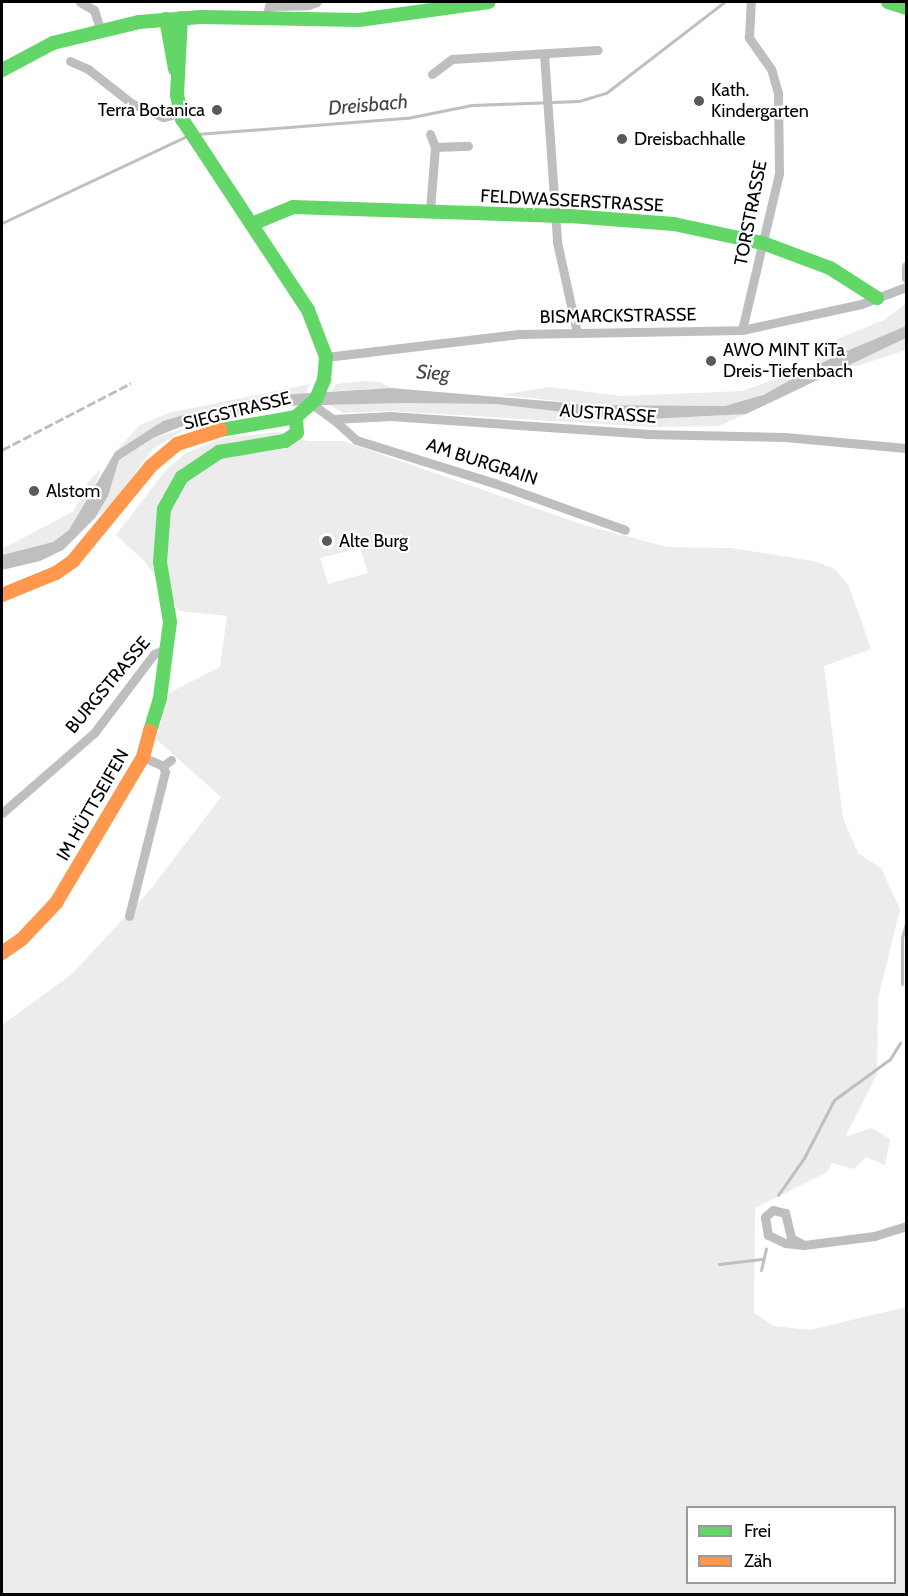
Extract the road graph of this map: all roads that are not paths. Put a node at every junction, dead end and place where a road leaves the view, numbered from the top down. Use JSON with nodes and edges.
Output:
{"nodes":[{"id":1,"x":80,"y":2,"type":"edge"},
{"id":2,"x":317,"y":2,"type":"edge"},
{"id":3,"x":489,"y":2,"type":"edge"},
{"id":4,"x":751,"y":2,"type":"edge"},
{"id":5,"x":888,"y":2,"type":"edge"},
{"id":6,"x":906,"y":8,"type":"edge"},
{"id":7,"x":181,"y":18,"type":"junction"},
{"id":8,"x":166,"y":19,"type":"junction"},
{"id":9,"x":266,"y":20,"type":"junction"},
{"id":10,"x":100,"y":29,"type":"junction"},
{"id":11,"x":598,"y":50,"type":"dead end"},
{"id":12,"x":544,"y":54,"type":"junction"},
{"id":13,"x":70,"y":61,"type":"dead end"},
{"id":14,"x":2,"y":70,"type":"edge"},
{"id":15,"x":432,"y":74,"type":"dead end"},
{"id":16,"x":177,"y":80,"type":"junction"},
{"id":17,"x":180,"y":113,"type":"junction"},
{"id":18,"x":430,"y":134,"type":"dead end"},
{"id":19,"x":468,"y":146,"type":"dead end"},
{"id":20,"x":435,"y":147,"type":"junction"},
{"id":21,"x":430,"y":211,"type":"junction"},
{"id":22,"x":557,"y":217,"type":"junction"},
{"id":23,"x":252,"y":224,"type":"junction"},
{"id":24,"x":763,"y":243,"type":"junction"},
{"id":25,"x":906,"y":266,"type":"edge"},
{"id":26,"x":906,"y":278,"type":"edge"},
{"id":27,"x":906,"y":287,"type":"edge"},
{"id":28,"x":877,"y":298,"type":"junction"},
{"id":29,"x":742,"y":330,"type":"junction"},
{"id":30,"x":577,"y":333,"type":"junction"},
{"id":31,"x":326,"y":357,"type":"junction"},
{"id":32,"x":308,"y":412,"type":"junction"},
{"id":33,"x":333,"y":419,"type":"junction"},
{"id":34,"x":906,"y":448,"type":"edge"},
{"id":35,"x":625,"y":530,"type":"dead end"},
{"id":36,"x":2,"y":595,"type":"edge"},
{"id":37,"x":165,"y":648,"type":"junction"},
{"id":38,"x":143,"y":757,"type":"junction"},
{"id":39,"x":2,"y":813,"type":"edge"},
{"id":40,"x":129,"y":916,"type":"dead end"},
{"id":41,"x":2,"y":953,"type":"edge"},
{"id":42,"x":906,"y":1226,"type":"edge"},
{"id":43,"x":804,"y":1245,"type":"junction"}],
"edges":[{"from":1,"to":10,"type":"street"},
{"from":2,"to":9,"type":"street"},
{"from":3,"to":9,"type":"street"},
{"from":4,"to":24,"type":"street","name":"TORSTRASSE"},
{"from":5,"to":6,"type":"street"},
{"from":7,"to":8,"type":"street"},
{"from":7,"to":9,"type":"street"},
{"from":7,"to":16,"type":"street","name":"SIEGSTRASSE"},
{"from":8,"to":10,"type":"street"},
{"from":8,"to":16,"type":"street","name":"SIEGSTRASSE"},
{"from":10,"to":14,"type":"street"},
{"from":11,"to":12,"type":"street"},
{"from":12,"to":15,"type":"street"},
{"from":12,"to":22,"type":"street"},
{"from":13,"to":17,"type":"street"},
{"from":16,"to":17,"type":"street","name":"SIEGSTRASSE"},
{"from":17,"to":23,"type":"street","name":"SIEGSTRASSE"},
{"from":18,"to":20,"type":"street"},
{"from":19,"to":20,"type":"street"},
{"from":20,"to":21,"type":"street"},
{"from":21,"to":22,"type":"street","name":"FELDWASSERSTRASSE"},
{"from":21,"to":23,"type":"street","name":"FELDWASSERSTRASSE"},
{"from":22,"to":24,"type":"street","name":"FELDWASSERSTRASSE"},
{"from":22,"to":30,"type":"street"},
{"from":23,"to":31,"type":"street","name":"SIEGSTRASSE"},
{"from":24,"to":28,"type":"street","name":"FELDWASSERSTRASSE"},
{"from":24,"to":29,"type":"street","name":"TORSTRASSE"},
{"from":25,"to":26,"type":"street"},
{"from":27,"to":28,"type":"street","name":"BISMARCKSTRASSE"},
{"from":28,"to":29,"type":"street","name":"BISMARCKSTRASSE"},
{"from":29,"to":30,"type":"street","name":"BISMARCKSTRASSE"},
{"from":30,"to":31,"type":"street","name":"BISMARCKSTRASSE"},
{"from":31,"to":32,"type":"street","name":"SIEGSTRASSE"},
{"from":32,"to":33,"type":"street"},
{"from":32,"to":36,"type":"street","name":"SIEGSTRASSE"},
{"from":32,"to":37,"type":"street","name":"BURGSTRASSE"},
{"from":33,"to":34,"type":"street","name":"AUSTRASSE"},
{"from":33,"to":35,"type":"street","name":"AM BURGRAIN"},
{"from":37,"to":38,"type":"street","name":"IM HÜTTSEIFEN"},
{"from":37,"to":39,"type":"street","name":"BURGSTRASSE"},
{"from":38,"to":40,"type":"street"},
{"from":38,"to":41,"type":"street","name":"IM HÜTTSEIFEN"},
{"from":42,"to":43,"type":"street"},
{"from":43,"to":43,"type":"street"}]}
